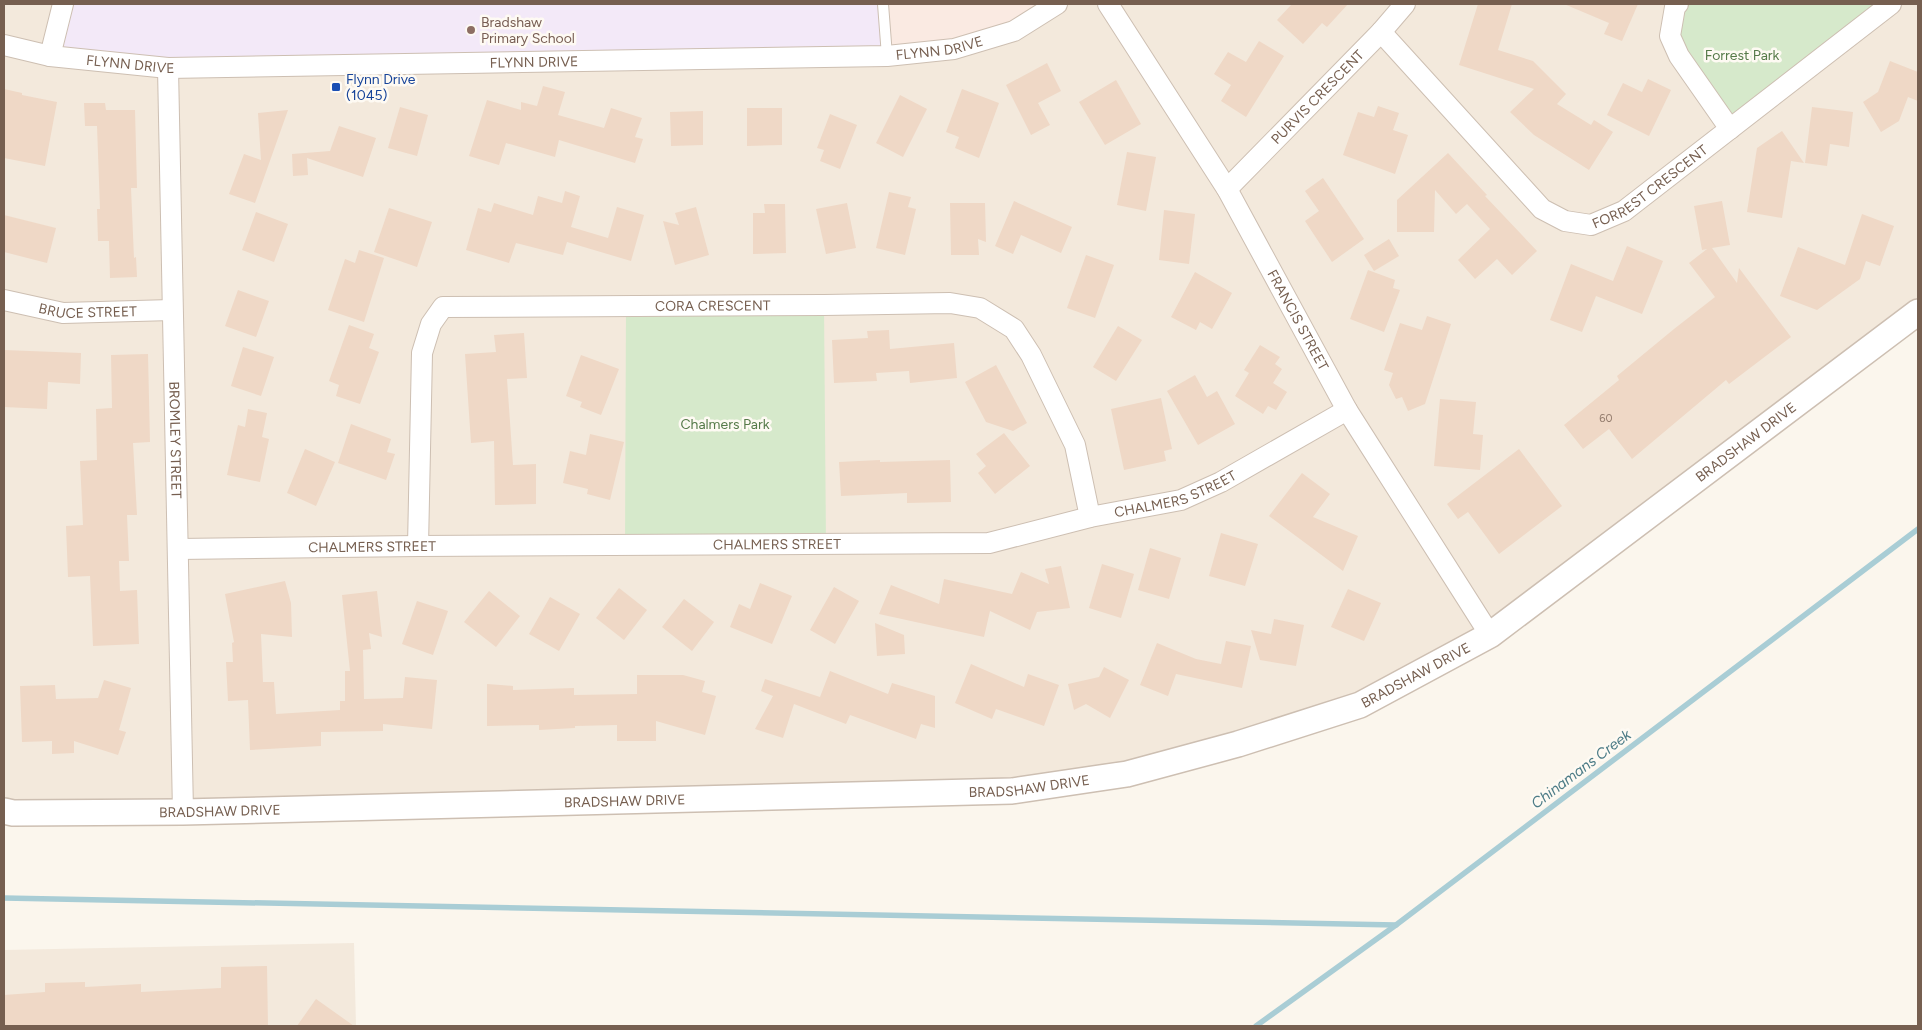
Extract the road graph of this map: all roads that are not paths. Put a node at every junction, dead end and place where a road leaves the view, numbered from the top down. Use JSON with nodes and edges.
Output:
{"nodes":[{"id":1,"x":63,"y":4,"type":"edge"},
{"id":2,"x":883,"y":4,"type":"edge"},
{"id":3,"x":1057,"y":4,"type":"edge"},
{"id":4,"x":1108,"y":4,"type":"edge"},
{"id":5,"x":1405,"y":4,"type":"edge"},
{"id":6,"x":1678,"y":4,"type":"edge"},
{"id":7,"x":1892,"y":4,"type":"edge"},
{"id":8,"x":1381,"y":32,"type":"junction"},
{"id":9,"x":4,"y":45,"type":"edge"},
{"id":10,"x":50,"y":56,"type":"junction"},
{"id":11,"x":887,"y":56,"type":"junction"},
{"id":12,"x":168,"y":68,"type":"junction"},
{"id":13,"x":1730,"y":129,"type":"junction"},
{"id":14,"x":1227,"y":189,"type":"junction"},
{"id":15,"x":4,"y":300,"type":"edge"},
{"id":16,"x":172,"y":310,"type":"junction"},
{"id":17,"x":1918,"y":312,"type":"edge"},
{"id":18,"x":1348,"y":410,"type":"junction"},
{"id":19,"x":1090,"y":517,"type":"junction"},
{"id":20,"x":418,"y":546,"type":"junction"},
{"id":21,"x":178,"y":549,"type":"junction"},
{"id":22,"x":1490,"y":635,"type":"junction"},
{"id":23,"x":4,"y":811,"type":"edge"},
{"id":24,"x":183,"y":812,"type":"junction"}],
"edges":[{"from":1,"to":10,"type":"street"},
{"from":2,"to":11,"type":"lane"},
{"from":3,"to":11,"type":"street","name":"FLYNN DRIVE"},
{"from":4,"to":14,"type":"street","name":"FRANCIS STREET"},
{"from":5,"to":8,"type":"street","name":"PURVIS CRESCENT"},
{"from":6,"to":13,"type":"street"},
{"from":7,"to":13,"type":"street","name":"FORREST CRESCENT"},
{"from":8,"to":13,"type":"street","name":"FORREST CRESCENT"},
{"from":8,"to":14,"type":"street","name":"PURVIS CRESCENT"},
{"from":9,"to":10,"type":"street","name":"FLYNN DRIVE"},
{"from":10,"to":12,"type":"street","name":"FLYNN DRIVE"},
{"from":11,"to":12,"type":"street","name":"FLYNN DRIVE"},
{"from":12,"to":16,"type":"street","name":"BROMLEY STREET"},
{"from":14,"to":18,"type":"street","name":"FRANCIS STREET"},
{"from":15,"to":16,"type":"street","name":"BRUCE STREET"},
{"from":16,"to":21,"type":"street","name":"BROMLEY STREET"},
{"from":17,"to":22,"type":"street","name":"BRADSHAW DRIVE"},
{"from":18,"to":19,"type":"street","name":"CHALMERS STREET"},
{"from":18,"to":22,"type":"street","name":"FRANCIS STREET"},
{"from":19,"to":20,"type":"street","name":"CHALMERS STREET"},
{"from":19,"to":20,"type":"street","name":"CORA CRESCENT"},
{"from":20,"to":21,"type":"street","name":"CHALMERS STREET"},
{"from":21,"to":24,"type":"street","name":"BROMLEY STREET"},
{"from":22,"to":24,"type":"street","name":"BRADSHAW DRIVE"},
{"from":23,"to":24,"type":"street","name":"BRADSHAW DRIVE"}]}
